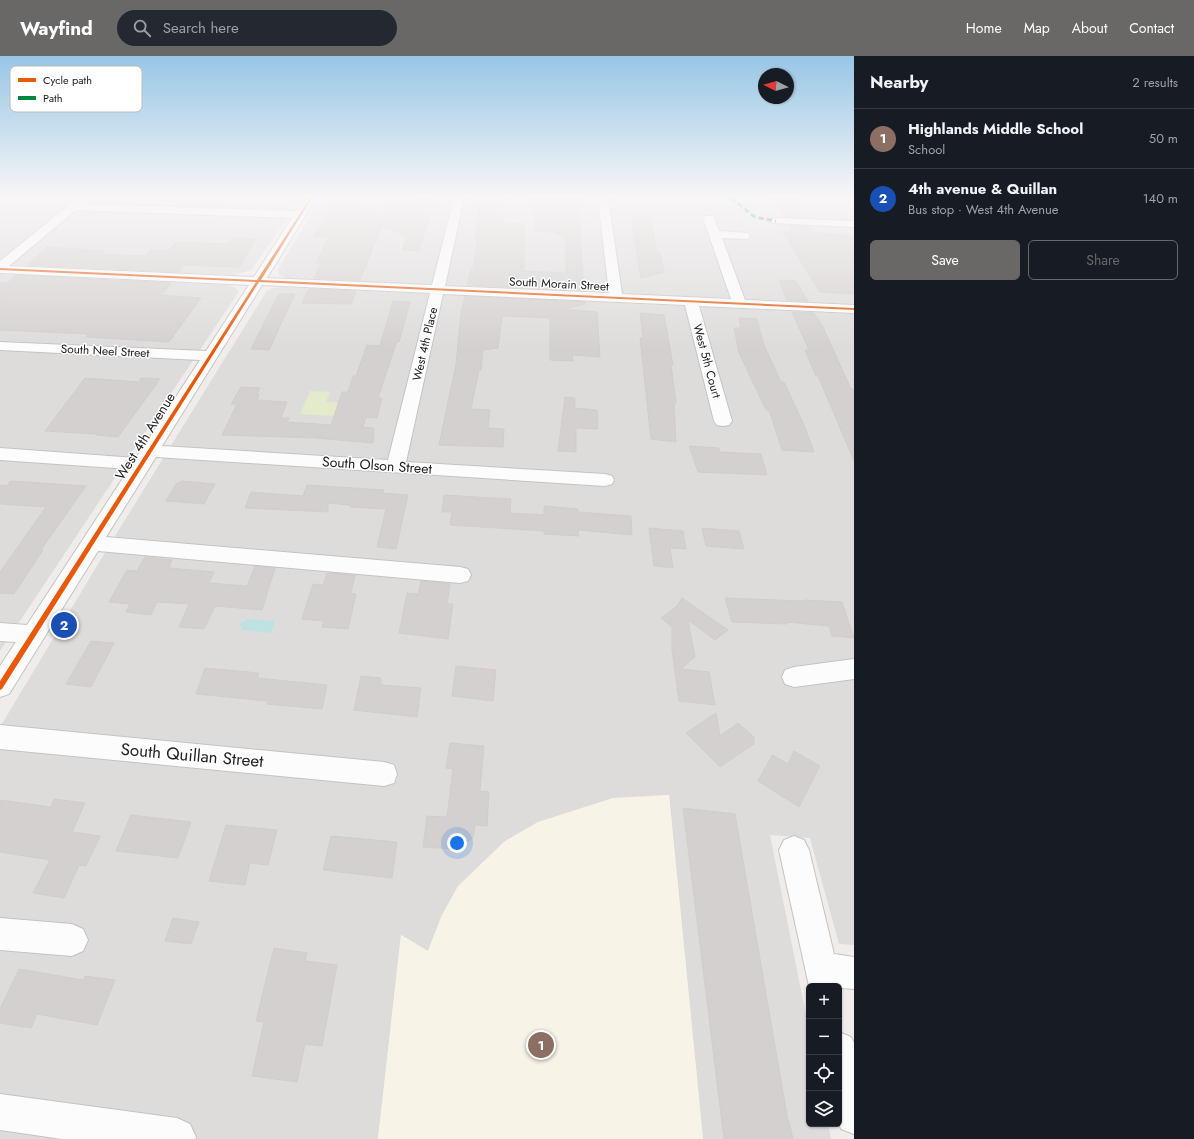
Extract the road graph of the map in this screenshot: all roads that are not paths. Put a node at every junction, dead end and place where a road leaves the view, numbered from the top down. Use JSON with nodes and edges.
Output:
{"nodes":[{"id":1,"x":23,"y":249,"type":"edge"},
{"id":2,"x":279,"y":249,"type":"edge"},
{"id":3,"x":447,"y":249,"type":"edge"},
{"id":4,"x":610,"y":249,"type":"edge"},
{"id":5,"x":720,"y":249,"type":"edge"},
{"id":6,"x":0,"y":268,"type":"edge"},
{"id":7,"x":258,"y":281,"type":"junction"},
{"id":8,"x":438,"y":290,"type":"junction"},
{"id":9,"x":616,"y":298,"type":"junction"},
{"id":10,"x":691,"y":301,"type":"junction"},
{"id":11,"x":739,"y":303,"type":"junction"},
{"id":12,"x":850,"y":309,"type":"edge"},
{"id":13,"x":854,"y":324,"type":"edge"},
{"id":14,"x":0,"y":346,"type":"edge"},
{"id":15,"x":210,"y":356,"type":"junction"},
{"id":16,"x":723,"y":421,"type":"dead end"},
{"id":17,"x":0,"y":454,"type":"edge"},
{"id":18,"x":145,"y":457,"type":"junction"},
{"id":19,"x":396,"y":466,"type":"junction"},
{"id":20,"x":604,"y":480,"type":"dead end"},
{"id":21,"x":91,"y":544,"type":"junction"},
{"id":22,"x":460,"y":575,"type":"dead end"},
{"id":23,"x":0,"y":632,"type":"edge"},
{"id":24,"x":33,"y":635,"type":"junction"},
{"id":25,"x":854,"y":669,"type":"edge"},
{"id":26,"x":794,"y":677,"type":"dead end"},
{"id":27,"x":0,"y":687,"type":"edge"},
{"id":28,"x":0,"y":737,"type":"edge"},
{"id":29,"x":384,"y":774,"type":"dead end"},
{"id":30,"x":794,"y":850,"type":"dead end"},
{"id":31,"x":0,"y":934,"type":"edge"},
{"id":32,"x":72,"y":940,"type":"dead end"},
{"id":33,"x":854,"y":973,"type":"edge"},
{"id":34,"x":823,"y":978,"type":"edge"},
{"id":35,"x":840,"y":1055,"type":"edge"},
{"id":36,"x":0,"y":1112,"type":"edge"},
{"id":37,"x":854,"y":1116,"type":"edge"},
{"id":38,"x":177,"y":1137,"type":"dead end"}],
"edges":[{"from":1,"to":6,"type":"street"},
{"from":2,"to":7,"type":"street","name":"West 4th Avenue"},
{"from":3,"to":8,"type":"street","name":"West 4th Place"},
{"from":4,"to":9,"type":"street"},
{"from":5,"to":11,"type":"street"},
{"from":6,"to":7,"type":"street","name":"South Morain Street"},
{"from":7,"to":8,"type":"street","name":"South Morain Street"},
{"from":7,"to":15,"type":"street","name":"West 4th Avenue"},
{"from":8,"to":9,"type":"street","name":"South Morain Street"},
{"from":8,"to":19,"type":"street","name":"West 4th Place"},
{"from":9,"to":10,"type":"street","name":"South Morain Street"},
{"from":10,"to":11,"type":"street","name":"South Morain Street"},
{"from":10,"to":16,"type":"street","name":"West 5th Court"},
{"from":11,"to":12,"type":"street","name":"South Morain Street"},
{"from":12,"to":13,"type":"street"},
{"from":14,"to":15,"type":"street","name":"South Neel Street"},
{"from":15,"to":18,"type":"street","name":"West 4th Avenue"},
{"from":17,"to":18,"type":"street","name":"South Olson Street"},
{"from":18,"to":19,"type":"street","name":"South Olson Street"},
{"from":18,"to":21,"type":"street","name":"West 4th Avenue"},
{"from":19,"to":20,"type":"street","name":"South Olson Street"},
{"from":21,"to":22,"type":"street"},
{"from":21,"to":24,"type":"street","name":"West 4th Avenue"},
{"from":23,"to":24,"type":"street"},
{"from":24,"to":27,"type":"street","name":"West 4th Avenue"},
{"from":25,"to":26,"type":"street"},
{"from":28,"to":29,"type":"street","name":"South Quillan Street"},
{"from":30,"to":34,"type":"street"},
{"from":31,"to":32,"type":"street"},
{"from":33,"to":34,"type":"street"},
{"from":35,"to":37,"type":"street"},
{"from":36,"to":38,"type":"street"}]}
